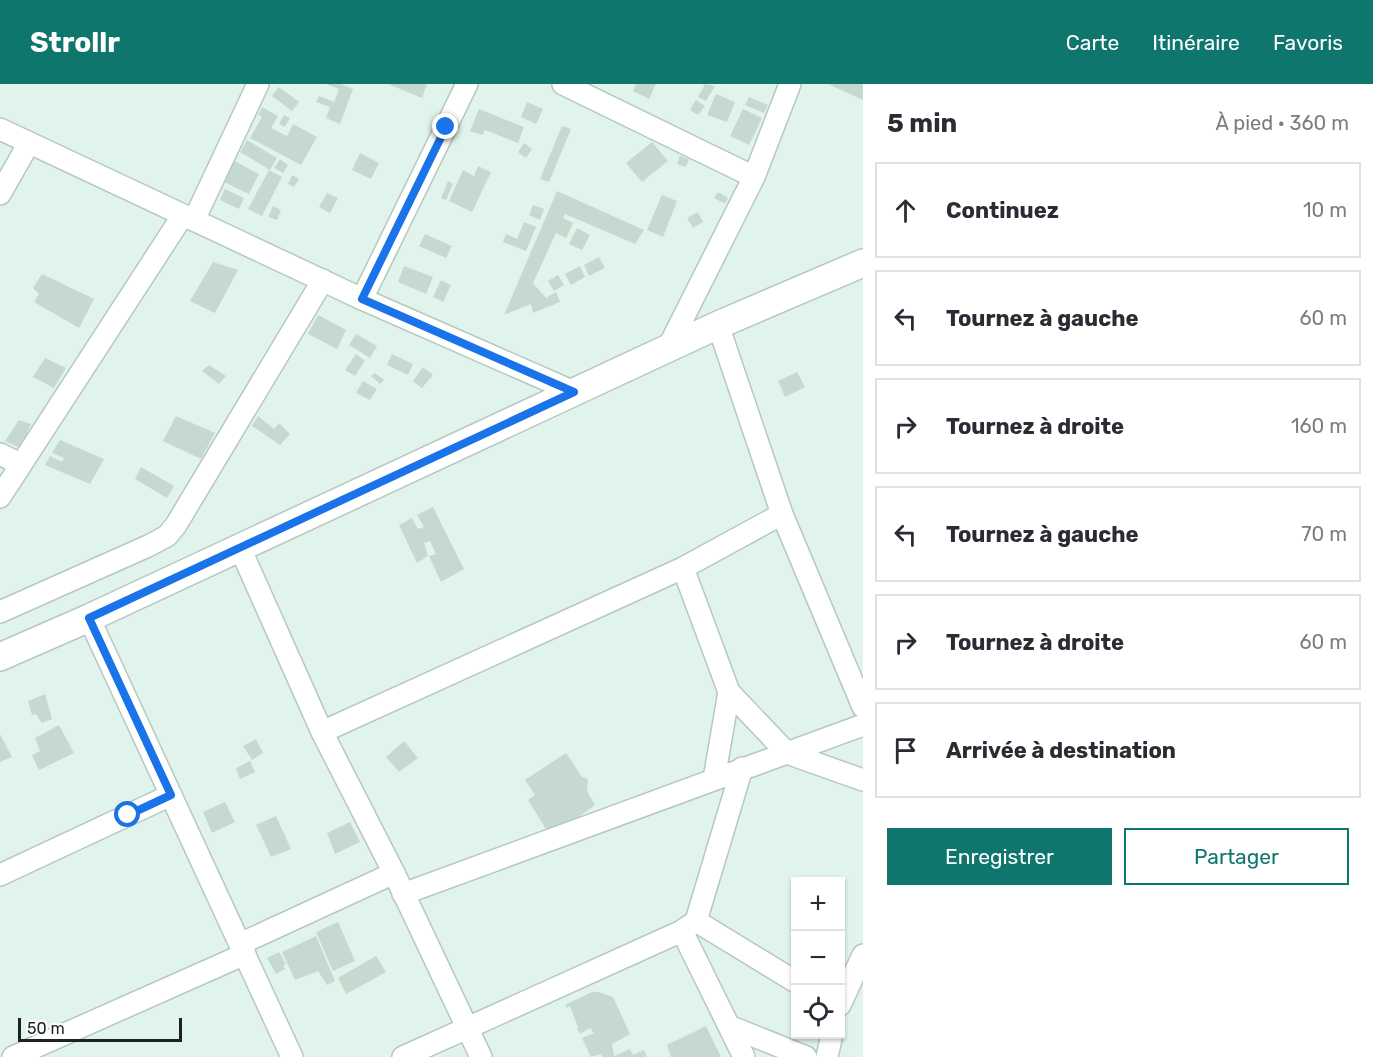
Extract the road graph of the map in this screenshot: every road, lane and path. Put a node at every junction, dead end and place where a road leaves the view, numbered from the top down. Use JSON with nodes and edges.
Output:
{"nodes":[{"id":1,"x":258,"y":84,"type":"edge"},
{"id":2,"x":467,"y":84,"type":"edge"},
{"id":3,"x":563,"y":84,"type":"edge"},
{"id":4,"x":790,"y":84,"type":"edge"},
{"id":5,"x":0,"y":129,"type":"edge"},
{"id":6,"x":29,"y":143,"type":"junction"},
{"id":7,"x":754,"y":177,"type":"junction"},
{"id":8,"x":0,"y":194,"type":"edge"},
{"id":9,"x":188,"y":217,"type":"junction"},
{"id":10,"x":863,"y":264,"type":"edge"},
{"id":11,"x":323,"y":280,"type":"junction"},
{"id":12,"x":362,"y":299,"type":"junction"},
{"id":13,"x":718,"y":325,"type":"junction"},
{"id":14,"x":668,"y":348,"type":"junction"},
{"id":15,"x":574,"y":392,"type":"junction"},
{"id":16,"x":0,"y":454,"type":"edge"},
{"id":17,"x":20,"y":464,"type":"junction"},
{"id":18,"x":0,"y":497,"type":"edge"},
{"id":19,"x":782,"y":514,"type":"junction"},
{"id":20,"x":240,"y":548,"type":"junction"},
{"id":21,"x":683,"y":568,"type":"junction"},
{"id":22,"x":0,"y":612,"type":"edge"},
{"id":23,"x":89,"y":618,"type":"junction"},
{"id":24,"x":0,"y":657,"type":"edge"},
{"id":25,"x":729,"y":692,"type":"junction"},
{"id":26,"x":863,"y":707,"type":"edge"},
{"id":27,"x":863,"y":725,"type":"edge"},
{"id":28,"x":322,"y":732,"type":"junction"},
{"id":29,"x":787,"y":753,"type":"junction"},
{"id":30,"x":742,"y":768,"type":"junction"},
{"id":31,"x":714,"y":780,"type":"junction"},
{"id":32,"x":863,"y":780,"type":"edge"},
{"id":33,"x":171,"y":795,"type":"junction"},
{"id":34,"x":394,"y":873,"type":"junction"},
{"id":35,"x":0,"y":876,"type":"edge"},
{"id":36,"x":403,"y":894,"type":"junction"},
{"id":37,"x":689,"y":926,"type":"junction"},
{"id":38,"x":242,"y":949,"type":"junction"},
{"id":39,"x":863,"y":955,"type":"edge"},
{"id":40,"x":791,"y":980,"type":"edge"},
{"id":41,"x":845,"y":994,"type":"edge"},
{"id":42,"x":729,"y":1026,"type":"junction"},
{"id":43,"x":467,"y":1028,"type":"junction"},
{"id":44,"x":831,"y":1039,"type":"edge"},
{"id":45,"x":13,"y":1057,"type":"edge"},
{"id":46,"x":292,"y":1057,"type":"edge"},
{"id":47,"x":403,"y":1057,"type":"edge"},
{"id":48,"x":481,"y":1057,"type":"edge"},
{"id":49,"x":744,"y":1057,"type":"edge"},
{"id":50,"x":806,"y":1057,"type":"edge"},
{"id":51,"x":827,"y":1057,"type":"edge"}],
"edges":[{"from":1,"to":9,"type":"street"},
{"from":2,"to":12,"type":"street"},
{"from":3,"to":7,"type":"street"},
{"from":4,"to":7,"type":"street"},
{"from":5,"to":6,"type":"street"},
{"from":6,"to":8,"type":"street"},
{"from":6,"to":9,"type":"street"},
{"from":7,"to":14,"type":"street"},
{"from":9,"to":11,"type":"street"},
{"from":9,"to":17,"type":"street"},
{"from":10,"to":13,"type":"street"},
{"from":11,"to":12,"type":"street"},
{"from":11,"to":22,"type":"street"},
{"from":12,"to":15,"type":"street"},
{"from":13,"to":14,"type":"street"},
{"from":13,"to":19,"type":"street"},
{"from":14,"to":15,"type":"street"},
{"from":15,"to":20,"type":"street"},
{"from":16,"to":17,"type":"street"},
{"from":17,"to":18,"type":"street"},
{"from":19,"to":21,"type":"street"},
{"from":19,"to":26,"type":"street"},
{"from":20,"to":23,"type":"street"},
{"from":20,"to":28,"type":"street"},
{"from":21,"to":25,"type":"street"},
{"from":21,"to":28,"type":"street"},
{"from":23,"to":24,"type":"street"},
{"from":23,"to":33,"type":"street"},
{"from":25,"to":29,"type":"street"},
{"from":25,"to":31,"type":"street"},
{"from":27,"to":29,"type":"street"},
{"from":28,"to":34,"type":"street"},
{"from":29,"to":30,"type":"street"},
{"from":29,"to":32,"type":"street"},
{"from":30,"to":31,"type":"street"},
{"from":30,"to":37,"type":"street"},
{"from":31,"to":36,"type":"street"},
{"from":33,"to":35,"type":"street"},
{"from":33,"to":38,"type":"street"},
{"from":34,"to":36,"type":"street"},
{"from":34,"to":38,"type":"street"},
{"from":36,"to":43,"type":"street"},
{"from":37,"to":40,"type":"street"},
{"from":37,"to":42,"type":"street"},
{"from":37,"to":43,"type":"street"},
{"from":38,"to":45,"type":"street"},
{"from":38,"to":46,"type":"street"},
{"from":39,"to":41,"type":"street"},
{"from":42,"to":49,"type":"street"},
{"from":42,"to":50,"type":"street"},
{"from":43,"to":47,"type":"street"},
{"from":43,"to":48,"type":"street"},
{"from":44,"to":51,"type":"street"}]}
